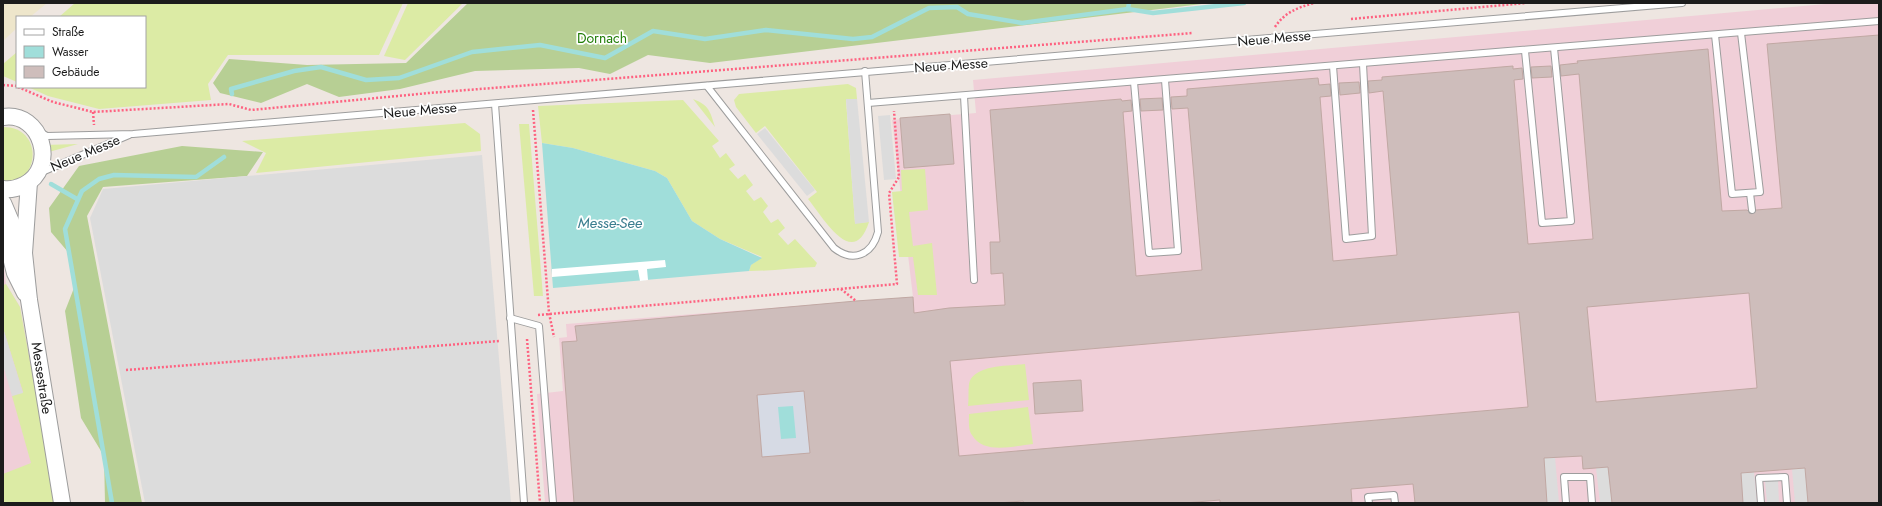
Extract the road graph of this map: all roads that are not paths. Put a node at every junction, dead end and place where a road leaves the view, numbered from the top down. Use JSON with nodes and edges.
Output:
{"nodes":[{"id":1,"x":1682,"y":3,"type":"edge"},
{"id":2,"x":1879,"y":21,"type":"edge"},
{"id":3,"x":1741,"y":33,"type":"junction"},
{"id":4,"x":1715,"y":35,"type":"junction"},
{"id":5,"x":1554,"y":48,"type":"junction"},
{"id":6,"x":1526,"y":50,"type":"junction"},
{"id":7,"x":1363,"y":64,"type":"junction"},
{"id":8,"x":1333,"y":66,"type":"junction"},
{"id":9,"x":865,"y":72,"type":"junction"},
{"id":10,"x":1165,"y":80,"type":"junction"},
{"id":11,"x":1134,"y":82,"type":"junction"},
{"id":12,"x":707,"y":86,"type":"junction"},
{"id":13,"x":964,"y":96,"type":"junction"},
{"id":14,"x":868,"y":103,"type":"junction"},
{"id":15,"x":495,"y":104,"type":"junction"},
{"id":16,"x":3,"y":117,"type":"edge"},
{"id":17,"x":35,"y":129,"type":"junction"},
{"id":18,"x":133,"y":134,"type":"junction"},
{"id":19,"x":34,"y":178,"type":"junction"},
{"id":20,"x":3,"y":189,"type":"edge"},
{"id":21,"x":1750,"y":193,"type":"junction"},
{"id":22,"x":3,"y":203,"type":"edge"},
{"id":23,"x":1752,"y":210,"type":"dead end"},
{"id":24,"x":3,"y":233,"type":"edge"},
{"id":25,"x":24,"y":253,"type":"junction"},
{"id":26,"x":974,"y":280,"type":"dead end"},
{"id":27,"x":29,"y":300,"type":"junction"},
{"id":28,"x":510,"y":318,"type":"junction"},
{"id":29,"x":1775,"y":470,"type":"dead end"},
{"id":30,"x":1775,"y":477,"type":"junction"},
{"id":31,"x":62,"y":503,"type":"edge"},
{"id":32,"x":524,"y":503,"type":"edge"},
{"id":33,"x":553,"y":503,"type":"edge"},
{"id":34,"x":1368,"y":503,"type":"edge"},
{"id":35,"x":1395,"y":503,"type":"edge"},
{"id":36,"x":1566,"y":503,"type":"edge"},
{"id":37,"x":1592,"y":503,"type":"edge"},
{"id":38,"x":1761,"y":503,"type":"edge"},
{"id":39,"x":1786,"y":503,"type":"edge"}],
"edges":[{"from":1,"to":9,"type":"lane","name":"Neue Messe"},
{"from":2,"to":3,"type":"lane"},
{"from":3,"to":4,"type":"lane"},
{"from":3,"to":21,"type":"lane"},
{"from":4,"to":5,"type":"lane"},
{"from":4,"to":21,"type":"lane"},
{"from":5,"to":6,"type":"lane"},
{"from":5,"to":6,"type":"lane"},
{"from":6,"to":7,"type":"lane"},
{"from":7,"to":8,"type":"lane"},
{"from":7,"to":8,"type":"lane"},
{"from":8,"to":10,"type":"lane"},
{"from":9,"to":12,"type":"lane","name":"Neue Messe"},
{"from":9,"to":14,"type":"lane"},
{"from":10,"to":11,"type":"lane"},
{"from":10,"to":11,"type":"lane"},
{"from":11,"to":13,"type":"lane"},
{"from":12,"to":14,"type":"lane"},
{"from":12,"to":15,"type":"lane","name":"Neue Messe"},
{"from":13,"to":14,"type":"lane"},
{"from":13,"to":26,"type":"lane"},
{"from":15,"to":18,"type":"lane","name":"Neue Messe"},
{"from":15,"to":28,"type":"lane"},
{"from":16,"to":17,"type":"street"},
{"from":17,"to":18,"type":"lane","name":"Neue Messe"},
{"from":17,"to":19,"type":"street","name":"Messestraße"},
{"from":18,"to":19,"type":"lane","name":"Neue Messe"},
{"from":19,"to":20,"type":"street"},
{"from":19,"to":25,"type":"street","name":"Messestraße"},
{"from":21,"to":23,"type":"lane"},
{"from":22,"to":25,"type":"street","name":"Messestraße"},
{"from":24,"to":27,"type":"street"},
{"from":25,"to":27,"type":"street","name":"Messestraße"},
{"from":27,"to":31,"type":"street","name":"Messestraße"},
{"from":28,"to":32,"type":"lane"},
{"from":28,"to":33,"type":"lane"},
{"from":29,"to":30,"type":"lane"},
{"from":30,"to":38,"type":"lane"},
{"from":30,"to":39,"type":"lane"},
{"from":34,"to":35,"type":"lane"},
{"from":36,"to":37,"type":"lane"}]}
